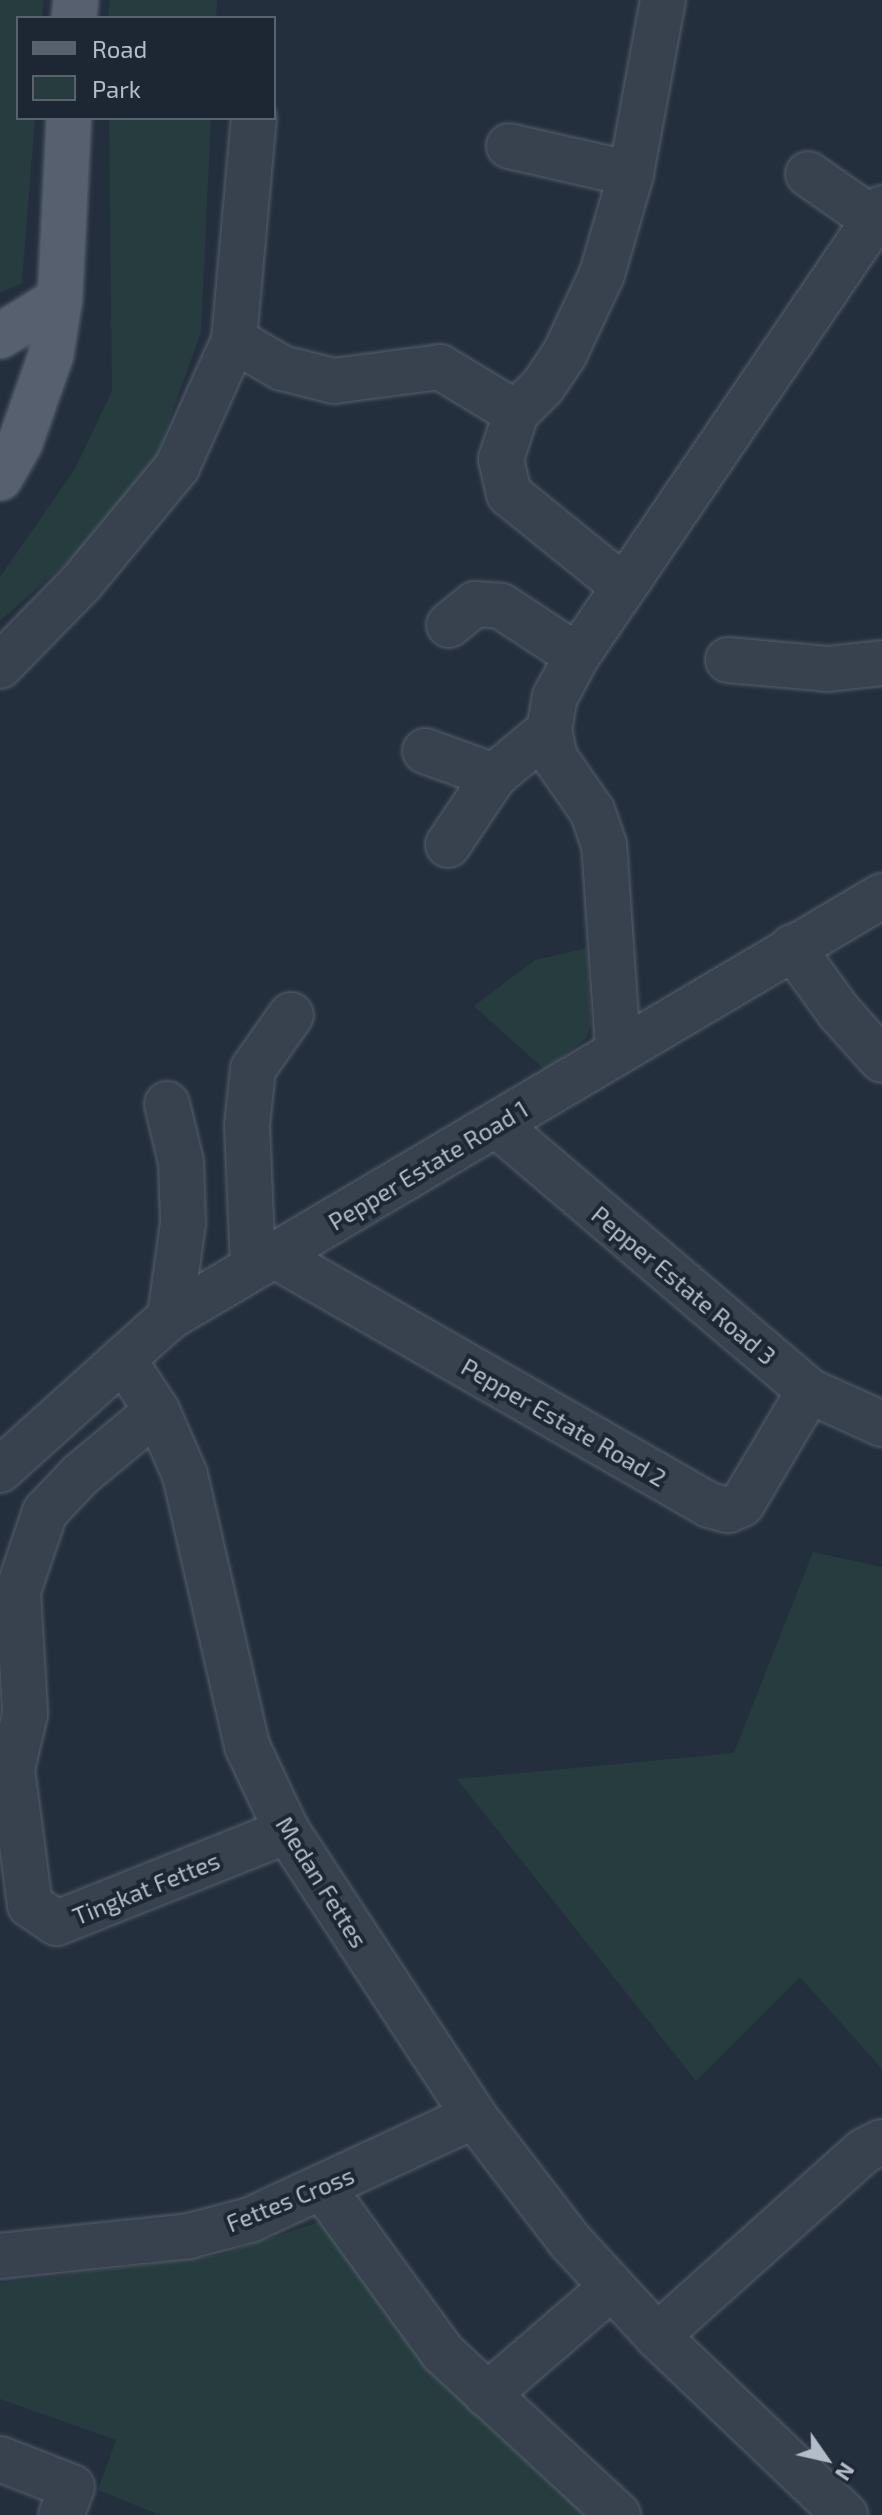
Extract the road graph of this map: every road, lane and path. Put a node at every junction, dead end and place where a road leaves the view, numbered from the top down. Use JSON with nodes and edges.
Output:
{"nodes":[{"id":1,"x":663,"y":0,"type":"edge"},
{"id":2,"x":69,"y":120,"type":"edge"},
{"id":3,"x":254,"y":120,"type":"edge"},
{"id":4,"x":509,"y":146,"type":"dead end"},
{"id":5,"x":631,"y":174,"type":"junction"},
{"id":6,"x":808,"y":174,"type":"dead end"},
{"id":7,"x":878,"y":214,"type":"edge"},
{"id":8,"x":60,"y":299,"type":"junction"},
{"id":9,"x":0,"y":336,"type":"edge"},
{"id":10,"x":234,"y":340,"type":"junction"},
{"id":11,"x":516,"y":413,"type":"junction"},
{"id":12,"x":0,"y":478,"type":"edge"},
{"id":13,"x":624,"y":587,"type":"junction"},
{"id":14,"x":449,"y":625,"type":"dead end"},
{"id":15,"x":577,"y":656,"type":"junction"},
{"id":16,"x":728,"y":660,"type":"dead end"},
{"id":17,"x":882,"y":663,"type":"edge"},
{"id":18,"x":0,"y":666,"type":"edge"},
{"id":19,"x":549,"y":730,"type":"junction"},
{"id":20,"x":425,"y":751,"type":"dead end"},
{"id":21,"x":494,"y":776,"type":"junction"},
{"id":22,"x":448,"y":845,"type":"dead end"},
{"id":23,"x":882,"y":896,"type":"edge"},
{"id":24,"x":792,"y":947,"type":"junction"},
{"id":25,"x":291,"y":1015,"type":"dead end"},
{"id":26,"x":618,"y":1048,"type":"junction"},
{"id":27,"x":882,"y":1060,"type":"edge"},
{"id":28,"x":167,"y":1104,"type":"dead end"},
{"id":29,"x":498,"y":1126,"type":"junction"},
{"id":30,"x":264,"y":1261,"type":"junction"},
{"id":31,"x":170,"y":1317,"type":"junction"},
{"id":32,"x":123,"y":1359,"type":"junction"},
{"id":33,"x":809,"y":1391,"type":"junction"},
{"id":34,"x":157,"y":1411,"type":"junction"},
{"id":35,"x":882,"y":1424,"type":"edge"},
{"id":36,"x":0,"y":1470,"type":"edge"},
{"id":37,"x":287,"y":1831,"type":"junction"},
{"id":38,"x":474,"y":2116,"type":"junction"},
{"id":39,"x":882,"y":2142,"type":"edge"},
{"id":40,"x":323,"y":2188,"type":"junction"},
{"id":41,"x":0,"y":2256,"type":"edge"},
{"id":42,"x":612,"y":2287,"type":"junction"},
{"id":43,"x":657,"y":2336,"type":"junction"},
{"id":44,"x":487,"y":2395,"type":"junction"},
{"id":45,"x":0,"y":2459,"type":"edge"},
{"id":46,"x":67,"y":2501,"type":"edge"},
{"id":47,"x":618,"y":2515,"type":"edge"},
{"id":48,"x":845,"y":2515,"type":"edge"}],
"edges":[{"from":1,"to":5,"type":"street"},
{"from":2,"to":8,"type":"main road"},
{"from":3,"to":10,"type":"street"},
{"from":4,"to":5,"type":"street"},
{"from":5,"to":11,"type":"street"},
{"from":6,"to":7,"type":"street"},
{"from":7,"to":13,"type":"street"},
{"from":8,"to":9,"type":"main road"},
{"from":8,"to":12,"type":"main road"},
{"from":10,"to":11,"type":"street"},
{"from":10,"to":18,"type":"street"},
{"from":11,"to":13,"type":"street"},
{"from":13,"to":15,"type":"street"},
{"from":14,"to":15,"type":"street"},
{"from":15,"to":19,"type":"street"},
{"from":16,"to":17,"type":"street"},
{"from":19,"to":21,"type":"street"},
{"from":19,"to":26,"type":"street"},
{"from":20,"to":21,"type":"street"},
{"from":21,"to":22,"type":"street"},
{"from":23,"to":24,"type":"street","name":"Pepper Estate Road 1"},
{"from":24,"to":26,"type":"street","name":"Pepper Estate Road 1"},
{"from":24,"to":27,"type":"street"},
{"from":25,"to":30,"type":"street"},
{"from":26,"to":29,"type":"street","name":"Pepper Estate Road 1"},
{"from":28,"to":31,"type":"street"},
{"from":29,"to":30,"type":"street","name":"Pepper Estate Road 1"},
{"from":29,"to":33,"type":"street","name":"Pepper Estate Road 3"},
{"from":30,"to":31,"type":"street","name":"Pepper Estate Road 1"},
{"from":30,"to":33,"type":"street","name":"Pepper Estate Road 2"},
{"from":31,"to":32,"type":"street","name":"Pepper Estate Road 1"},
{"from":32,"to":34,"type":"street","name":"Medan Fettes"},
{"from":32,"to":36,"type":"street","name":"Pepper Estate Road 1"},
{"from":33,"to":35,"type":"street","name":"Pepper Estate Road 3"},
{"from":34,"to":37,"type":"street","name":"Medan Fettes"},
{"from":34,"to":37,"type":"street","name":"Tingkat Fettes"},
{"from":37,"to":38,"type":"street","name":"Medan Fettes"},
{"from":38,"to":40,"type":"street","name":"Fettes Cross"},
{"from":38,"to":42,"type":"street","name":"Medan Fettes"},
{"from":39,"to":43,"type":"street"},
{"from":40,"to":41,"type":"street","name":"Fettes Cross"},
{"from":40,"to":44,"type":"street"},
{"from":42,"to":43,"type":"street","name":"Medan Fettes"},
{"from":42,"to":44,"type":"street"},
{"from":43,"to":48,"type":"street","name":"Medan Fettes"},
{"from":44,"to":47,"type":"street"},
{"from":45,"to":46,"type":"street"}]}
